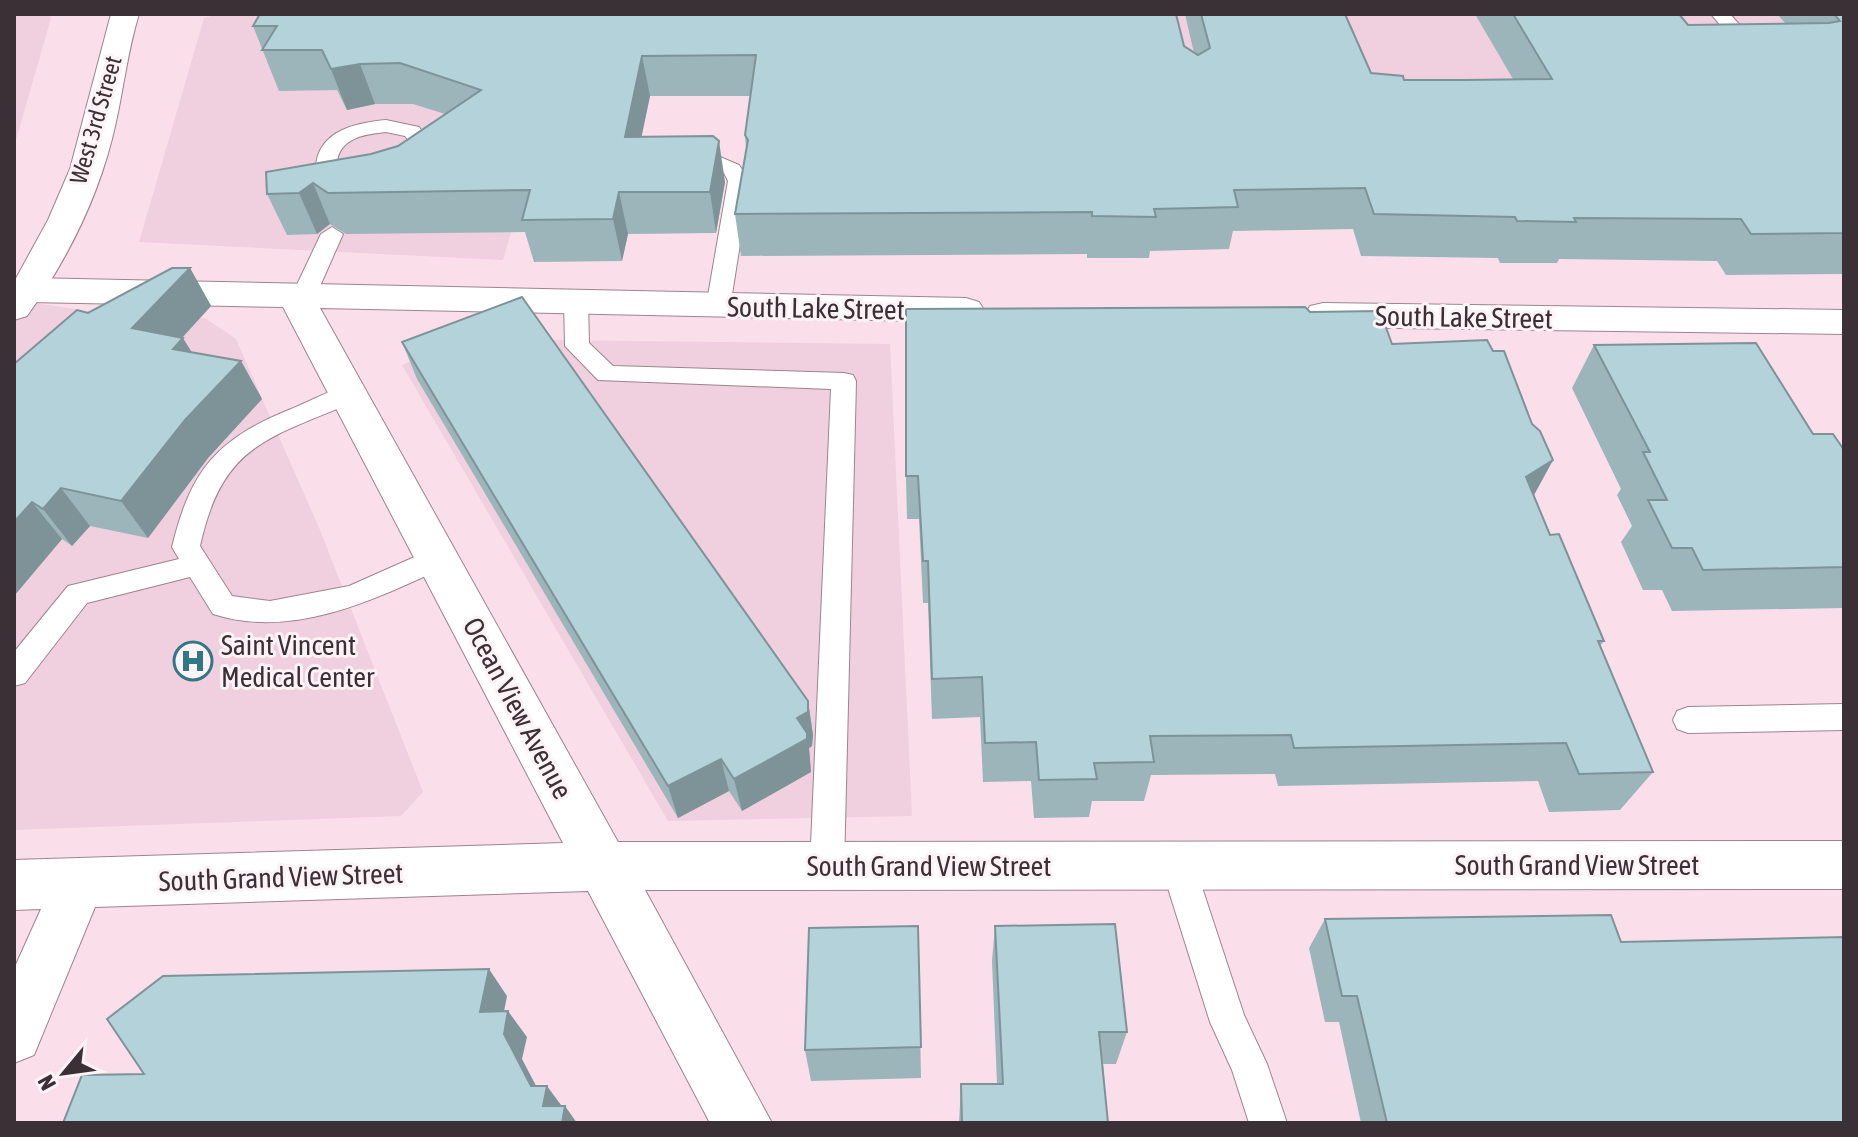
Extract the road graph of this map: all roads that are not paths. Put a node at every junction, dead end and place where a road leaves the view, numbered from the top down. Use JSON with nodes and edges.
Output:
{"nodes":[{"id":1,"x":125,"y":14,"type":"edge"},
{"id":2,"x":1720,"y":14,"type":"edge"},
{"id":3,"x":1729,"y":55,"type":"edge"},
{"id":4,"x":682,"y":148,"type":"edge"},
{"id":5,"x":359,"y":180,"type":"edge"},
{"id":6,"x":345,"y":200,"type":"edge"},
{"id":7,"x":332,"y":234,"type":"edge"},
{"id":8,"x":299,"y":294,"type":"junction"},
{"id":9,"x":22,"y":299,"type":"edge"},
{"id":10,"x":576,"y":301,"type":"junction"},
{"id":11,"x":718,"y":307,"type":"junction"},
{"id":12,"x":1003,"y":311,"type":"edge"},
{"id":13,"x":1289,"y":314,"type":"edge"},
{"id":14,"x":1844,"y":322,"type":"edge"},
{"id":15,"x":349,"y":394,"type":"junction"},
{"id":16,"x":437,"y":558,"type":"junction"},
{"id":17,"x":197,"y":565,"type":"junction"},
{"id":18,"x":14,"y":674,"type":"edge"},
{"id":19,"x":1844,"y":717,"type":"edge"},
{"id":20,"x":1688,"y":720,"type":"dead end"},
{"id":21,"x":1844,"y":865,"type":"edge"},
{"id":22,"x":603,"y":866,"type":"junction"},
{"id":23,"x":1178,"y":866,"type":"junction"},
{"id":24,"x":827,"y":867,"type":"junction"},
{"id":25,"x":78,"y":884,"type":"junction"},
{"id":26,"x":14,"y":885,"type":"edge"},
{"id":27,"x":14,"y":1035,"type":"edge"},
{"id":28,"x":742,"y":1123,"type":"edge"},
{"id":29,"x":1268,"y":1123,"type":"edge"}],
"edges":[{"from":1,"to":9,"type":"street","name":"West 3rd Street"},
{"from":2,"to":3,"type":"lane"},
{"from":4,"to":11,"type":"lane"},
{"from":5,"to":6,"type":"lane"},
{"from":7,"to":8,"type":"lane"},
{"from":8,"to":9,"type":"street","name":"South Lake Street"},
{"from":8,"to":10,"type":"street","name":"South Lake Street"},
{"from":8,"to":15,"type":"street","name":"Ocean View Avenue"},
{"from":10,"to":11,"type":"street","name":"South Lake Street"},
{"from":10,"to":24,"type":"lane"},
{"from":11,"to":12,"type":"street","name":"South Lake Street"},
{"from":13,"to":14,"type":"street","name":"South Lake Street"},
{"from":15,"to":16,"type":"street","name":"Ocean View Avenue"},
{"from":15,"to":17,"type":"lane"},
{"from":16,"to":17,"type":"lane"},
{"from":16,"to":22,"type":"street","name":"Ocean View Avenue"},
{"from":17,"to":18,"type":"lane"},
{"from":19,"to":20,"type":"lane"},
{"from":21,"to":23,"type":"street","name":"South Grand View Street"},
{"from":22,"to":24,"type":"street","name":"South Grand View Street"},
{"from":22,"to":25,"type":"street","name":"South Grand View Street"},
{"from":22,"to":28,"type":"street","name":"Ocean View Avenue"},
{"from":23,"to":24,"type":"street","name":"South Grand View Street"},
{"from":23,"to":29,"type":"lane"},
{"from":25,"to":26,"type":"street","name":"South Grand View Street"},
{"from":25,"to":27,"type":"street"}]}
